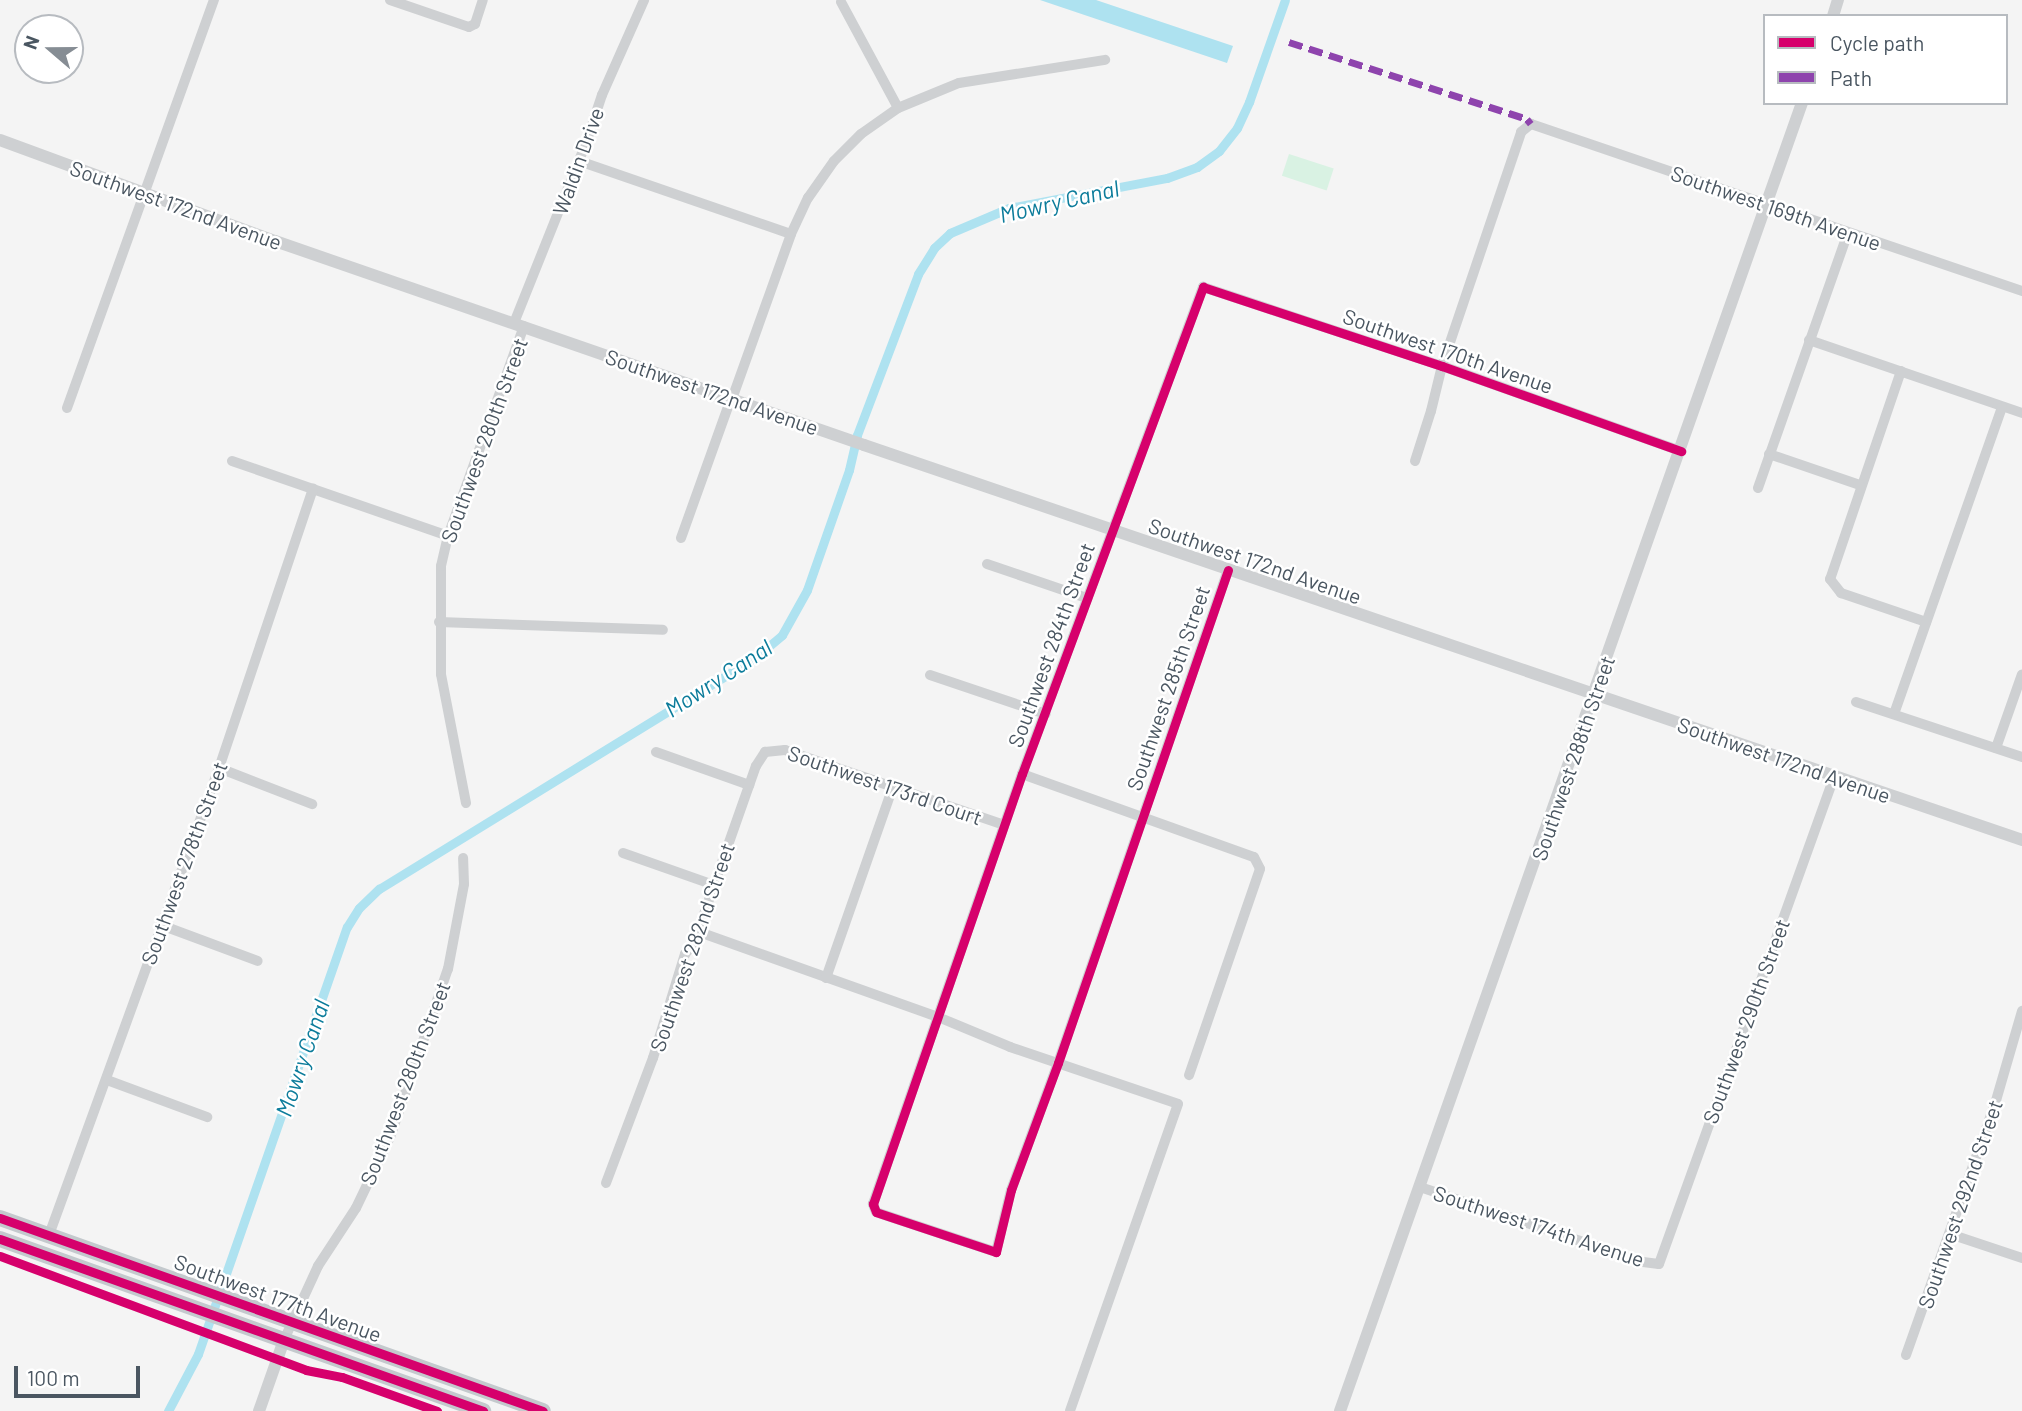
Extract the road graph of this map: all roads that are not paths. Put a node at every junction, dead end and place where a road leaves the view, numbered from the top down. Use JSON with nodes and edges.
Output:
{"nodes":[{"id":1,"x":214,"y":0,"type":"edge"},
{"id":2,"x":390,"y":0,"type":"edge"},
{"id":3,"x":483,"y":0,"type":"edge"},
{"id":4,"x":644,"y":0,"type":"edge"},
{"id":5,"x":841,"y":2,"type":"dead end"},
{"id":6,"x":1105,"y":60,"type":"dead end"},
{"id":7,"x":1801,"y":105,"type":"edge"},
{"id":8,"x":898,"y":108,"type":"junction"},
{"id":9,"x":0,"y":140,"type":"edge"},
{"id":10,"x":579,"y":161,"type":"junction"},
{"id":11,"x":145,"y":193,"type":"junction"},
{"id":12,"x":1766,"y":205,"type":"junction"},
{"id":13,"x":1847,"y":232,"type":"junction"},
{"id":14,"x":791,"y":234,"type":"junction"},
{"id":15,"x":1203,"y":287,"type":"joint"},
{"id":16,"x":2022,"y":291,"type":"edge"},
{"id":17,"x":519,"y":324,"type":"junction"},
{"id":18,"x":1809,"y":340,"type":"junction"},
{"id":19,"x":1442,"y":366,"type":"junction"},
{"id":20,"x":1900,"y":371,"type":"junction"},
{"id":21,"x":732,"y":398,"type":"junction"},
{"id":22,"x":2002,"y":407,"type":"junction"},
{"id":23,"x":67,"y":408,"type":"dead end"},
{"id":24,"x":2022,"y":413,"type":"edge"},
{"id":25,"x":1681,"y":451,"type":"junction"},
{"id":26,"x":1769,"y":454,"type":"junction"},
{"id":27,"x":232,"y":461,"type":"dead end"},
{"id":28,"x":1415,"y":461,"type":"dead end"},
{"id":29,"x":1860,"y":485,"type":"junction"},
{"id":30,"x":313,"y":488,"type":"junction"},
{"id":31,"x":1758,"y":488,"type":"dead end"},
{"id":32,"x":1112,"y":530,"type":"junction"},
{"id":33,"x":448,"y":536,"type":"junction"},
{"id":34,"x":681,"y":538,"type":"dead end"},
{"id":35,"x":987,"y":564,"type":"dead end"},
{"id":36,"x":1227,"y":570,"type":"junction"},
{"id":37,"x":1087,"y":598,"type":"junction"},
{"id":38,"x":439,"y":622,"type":"junction"},
{"id":39,"x":1926,"y":622,"type":"junction"},
{"id":40,"x":663,"y":630,"type":"dead end"},
{"id":41,"x":930,"y":674,"type":"dead end"},
{"id":42,"x":2022,"y":674,"type":"edge"},
{"id":43,"x":1595,"y":696,"type":"junction"},
{"id":44,"x":1856,"y":702,"type":"dead end"},
{"id":45,"x":1046,"y":714,"type":"junction"},
{"id":46,"x":1894,"y":714,"type":"junction"},
{"id":47,"x":1996,"y":748,"type":"junction"},
{"id":48,"x":656,"y":752,"type":"dead end"},
{"id":49,"x":765,"y":752,"type":"joint"},
{"id":50,"x":2022,"y":757,"type":"edge"},
{"id":51,"x":219,"y":768,"type":"junction"},
{"id":52,"x":1022,"y":774,"type":"junction"},
{"id":53,"x":1834,"y":777,"type":"junction"},
{"id":54,"x":749,"y":785,"type":"junction"},
{"id":55,"x":893,"y":787,"type":"junction"},
{"id":56,"x":466,"y":803,"type":"dead end"},
{"id":57,"x":312,"y":804,"type":"dead end"},
{"id":58,"x":1142,"y":818,"type":"junction"},
{"id":59,"x":1004,"y":825,"type":"junction"},
{"id":60,"x":2022,"y":840,"type":"edge"},
{"id":61,"x":623,"y":853,"type":"dead end"},
{"id":62,"x":463,"y":858,"type":"dead end"},
{"id":63,"x":713,"y":885,"type":"junction"},
{"id":64,"x":161,"y":925,"type":"junction"},
{"id":65,"x":702,"y":933,"type":"junction"},
{"id":66,"x":258,"y":961,"type":"dead end"},
{"id":67,"x":826,"y":978,"type":"junction"},
{"id":68,"x":2022,"y":1011,"type":"edge"},
{"id":69,"x":938,"y":1017,"type":"junction"},
{"id":70,"x":1058,"y":1063,"type":"junction"},
{"id":71,"x":1189,"y":1075,"type":"dead end"},
{"id":72,"x":107,"y":1080,"type":"junction"},
{"id":73,"x":207,"y":1117,"type":"dead end"},
{"id":74,"x":606,"y":1183,"type":"dead end"},
{"id":75,"x":1420,"y":1187,"type":"junction"},
{"id":76,"x":0,"y":1218,"type":"edge"},
{"id":77,"x":1950,"y":1234,"type":"junction"},
{"id":78,"x":49,"y":1235,"type":"junction"},
{"id":79,"x":4,"y":1241,"type":"edge"},
{"id":80,"x":2022,"y":1258,"type":"edge"},
{"id":81,"x":1659,"y":1264,"type":"joint"},
{"id":82,"x":294,"y":1322,"type":"junction"},
{"id":83,"x":284,"y":1340,"type":"junction"},
{"id":84,"x":1906,"y":1355,"type":"dead end"},
{"id":85,"x":259,"y":1411,"type":"edge"},
{"id":86,"x":483,"y":1411,"type":"edge"},
{"id":87,"x":543,"y":1411,"type":"edge"},
{"id":88,"x":1069,"y":1411,"type":"edge"},
{"id":89,"x":1340,"y":1411,"type":"edge"}],
"edges":[{"from":1,"to":11,"type":"street"},
{"from":2,"to":3,"type":"street"},
{"from":4,"to":10,"type":"street","name":"Waldin Drive"},
{"from":5,"to":8,"type":"street"},
{"from":6,"to":8,"type":"street"},
{"from":7,"to":12,"type":"street","name":"Southwest 288th Street"},
{"from":8,"to":14,"type":"street"},
{"from":9,"to":11,"type":"street","name":"Southwest 172nd Avenue"},
{"from":10,"to":14,"type":"street"},
{"from":10,"to":17,"type":"street","name":"Waldin Drive"},
{"from":11,"to":17,"type":"street","name":"Southwest 172nd Avenue"},
{"from":11,"to":23,"type":"street"},
{"from":12,"to":13,"type":"street","name":"Southwest 169th Avenue"},
{"from":12,"to":19,"type":"street","name":"Southwest 169th Avenue"},
{"from":12,"to":25,"type":"street","name":"Southwest 288th Street"},
{"from":13,"to":16,"type":"street","name":"Southwest 169th Avenue"},
{"from":13,"to":18,"type":"street"},
{"from":14,"to":21,"type":"street"},
{"from":15,"to":19,"type":"street","name":"Southwest 170th Avenue"},
{"from":15,"to":32,"type":"street","name":"Southwest 284th Street"},
{"from":17,"to":21,"type":"street","name":"Southwest 172nd Avenue"},
{"from":17,"to":33,"type":"street","name":"Southwest 280th Street"},
{"from":18,"to":20,"type":"street"},
{"from":18,"to":26,"type":"street"},
{"from":19,"to":25,"type":"street","name":"Southwest 170th Avenue"},
{"from":19,"to":28,"type":"street"},
{"from":20,"to":22,"type":"street"},
{"from":20,"to":29,"type":"street"},
{"from":21,"to":32,"type":"street","name":"Southwest 172nd Avenue"},
{"from":21,"to":34,"type":"street"},
{"from":22,"to":24,"type":"street"},
{"from":22,"to":39,"type":"street"},
{"from":25,"to":43,"type":"street","name":"Southwest 288th Street"},
{"from":26,"to":29,"type":"street"},
{"from":26,"to":31,"type":"street"},
{"from":27,"to":30,"type":"street"},
{"from":29,"to":39,"type":"street"},
{"from":30,"to":33,"type":"street"},
{"from":30,"to":51,"type":"street","name":"Southwest 278th Street"},
{"from":32,"to":36,"type":"street","name":"Southwest 172nd Avenue"},
{"from":32,"to":37,"type":"street","name":"Southwest 284th Street"},
{"from":33,"to":38,"type":"street","name":"Southwest 280th Street"},
{"from":35,"to":37,"type":"street"},
{"from":36,"to":43,"type":"street","name":"Southwest 172nd Avenue"},
{"from":36,"to":58,"type":"street","name":"Southwest 285th Street"},
{"from":37,"to":45,"type":"street","name":"Southwest 284th Street"},
{"from":38,"to":40,"type":"street"},
{"from":38,"to":56,"type":"street","name":"Southwest 280th Street"},
{"from":39,"to":46,"type":"street"},
{"from":41,"to":45,"type":"street"},
{"from":42,"to":47,"type":"street"},
{"from":43,"to":53,"type":"street","name":"Southwest 172nd Avenue"},
{"from":43,"to":75,"type":"street","name":"Southwest 288th Street"},
{"from":44,"to":46,"type":"street"},
{"from":45,"to":52,"type":"street","name":"Southwest 284th Street"},
{"from":46,"to":47,"type":"street"},
{"from":47,"to":50,"type":"street"},
{"from":48,"to":54,"type":"street"},
{"from":49,"to":54,"type":"street","name":"Southwest 282nd Street"},
{"from":49,"to":55,"type":"street","name":"Southwest 173rd Court"},
{"from":51,"to":57,"type":"street"},
{"from":51,"to":64,"type":"street","name":"Southwest 278th Street"},
{"from":52,"to":58,"type":"street"},
{"from":52,"to":59,"type":"street","name":"Southwest 284th Street"},
{"from":53,"to":60,"type":"street","name":"Southwest 172nd Avenue"},
{"from":53,"to":81,"type":"street","name":"Southwest 290th Street"},
{"from":54,"to":63,"type":"street","name":"Southwest 282nd Street"},
{"from":55,"to":59,"type":"street","name":"Southwest 173rd Court"},
{"from":55,"to":67,"type":"street"},
{"from":58,"to":70,"type":"street","name":"Southwest 285th Street"},
{"from":58,"to":71,"type":"street"},
{"from":59,"to":69,"type":"street","name":"Southwest 284th Street"},
{"from":61,"to":63,"type":"street"},
{"from":62,"to":82,"type":"street","name":"Southwest 280th Street"},
{"from":63,"to":65,"type":"street","name":"Southwest 282nd Street"},
{"from":64,"to":66,"type":"street"},
{"from":64,"to":72,"type":"street","name":"Southwest 278th Street"},
{"from":65,"to":67,"type":"street"},
{"from":65,"to":74,"type":"street","name":"Southwest 282nd Street"},
{"from":67,"to":69,"type":"street"},
{"from":68,"to":77,"type":"street","name":"Southwest 292nd Street"},
{"from":69,"to":70,"type":"street"},
{"from":69,"to":70,"type":"street","name":"Southwest 284th Street"},
{"from":70,"to":88,"type":"street"},
{"from":72,"to":73,"type":"street"},
{"from":72,"to":78,"type":"street","name":"Southwest 278th Street"},
{"from":75,"to":81,"type":"street","name":"Southwest 174th Avenue"},
{"from":75,"to":89,"type":"street","name":"Southwest 288th Street"},
{"from":76,"to":78,"type":"highway","name":"Southwest 177th Avenue"},
{"from":77,"to":80,"type":"street"},
{"from":77,"to":84,"type":"street","name":"Southwest 292nd Street"},
{"from":78,"to":79,"type":"highway"},
{"from":78,"to":82,"type":"highway","name":"Southwest 177th Avenue"},
{"from":79,"to":83,"type":"highway","name":"Southwest 177th Avenue"},
{"from":82,"to":83,"type":"street","name":"Southwest 280th Street"},
{"from":82,"to":87,"type":"highway","name":"Southwest 177th Avenue"},
{"from":83,"to":85,"type":"street","name":"Southwest 280th Street"},
{"from":83,"to":86,"type":"highway","name":"Southwest 177th Avenue"}]}
